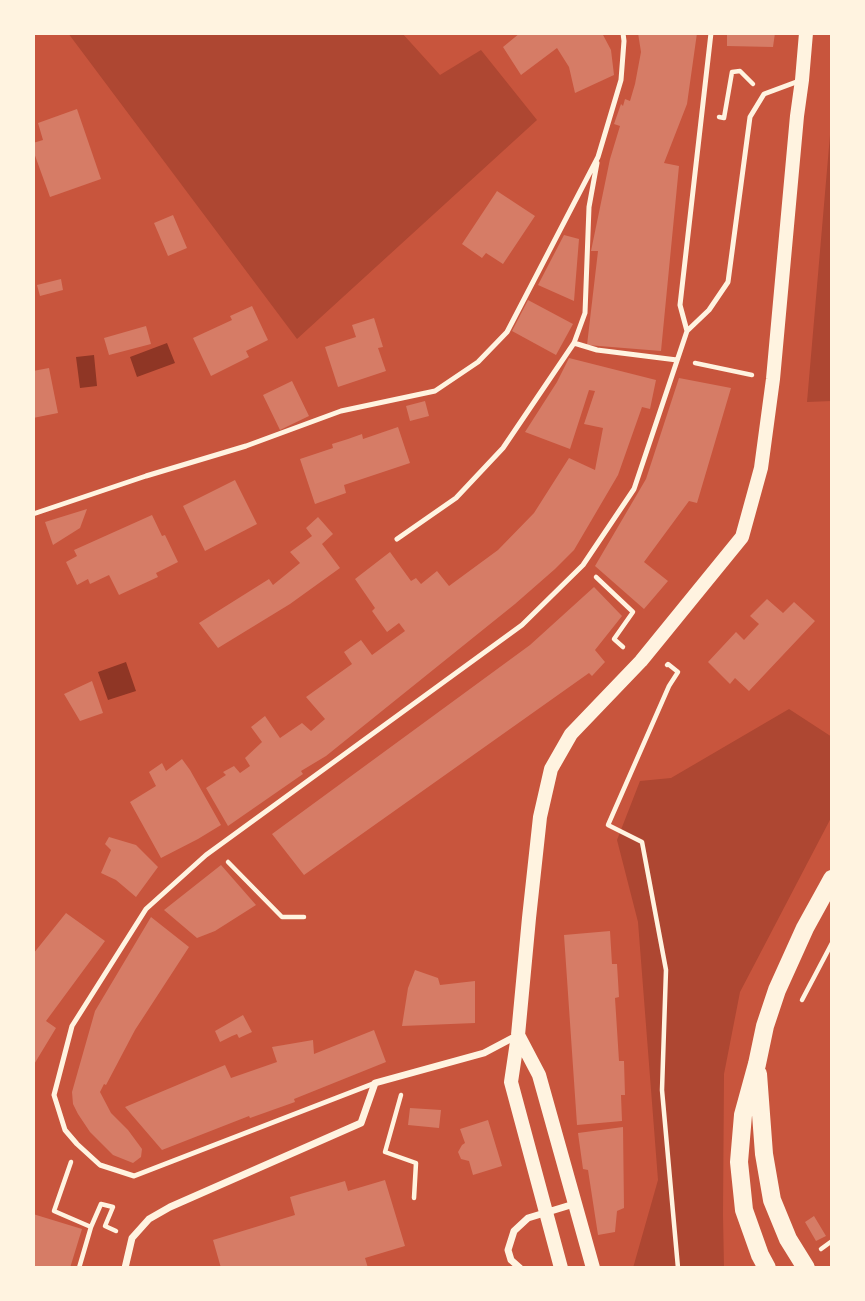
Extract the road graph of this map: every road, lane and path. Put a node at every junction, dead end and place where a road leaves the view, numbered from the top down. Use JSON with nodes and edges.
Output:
{"nodes":[{"id":1,"x":623,"y":33,"type":"edge"},
{"id":2,"x":711,"y":33,"type":"edge"},
{"id":3,"x":806,"y":33,"type":"edge"},
{"id":4,"x":802,"y":80,"type":"junction"},
{"id":5,"x":764,"y":94,"type":"junction"},
{"id":6,"x":703,"y":114,"type":"junction"},
{"id":7,"x":598,"y":157,"type":"junction"},
{"id":8,"x":687,"y":331,"type":"junction"},
{"id":9,"x":574,"y":343,"type":"junction"},
{"id":10,"x":677,"y":360,"type":"junction"},
{"id":11,"x":773,"y":379,"type":"junction"},
{"id":12,"x":33,"y":514,"type":"edge"},
{"id":13,"x":397,"y":539,"type":"dead end"},
{"id":14,"x":583,"y":565,"type":"junction"},
{"id":15,"x":641,"y":661,"type":"junction"},
{"id":16,"x":215,"y":849,"type":"junction"},
{"id":17,"x":832,"y":879,"type":"edge"},
{"id":18,"x":304,"y":917,"type":"dead end"},
{"id":19,"x":832,"y":943,"type":"edge"},
{"id":20,"x":801,"y":1003,"type":"dead end"},
{"id":21,"x":518,"y":1035,"type":"junction"},
{"id":22,"x":758,"y":1064,"type":"junction"},
{"id":23,"x":407,"y":1074,"type":"junction"},
{"id":24,"x":375,"y":1083,"type":"junction"},
{"id":25,"x":77,"y":1144,"type":"junction"},
{"id":26,"x":414,"y":1198,"type":"dead end"},
{"id":27,"x":575,"y":1204,"type":"junction"},
{"id":28,"x":545,"y":1212,"type":"junction"},
{"id":29,"x":91,"y":1227,"type":"junction"},
{"id":30,"x":132,"y":1238,"type":"junction"},
{"id":31,"x":79,"y":1268,"type":"edge"},
{"id":32,"x":125,"y":1268,"type":"edge"},
{"id":33,"x":520,"y":1268,"type":"edge"},
{"id":34,"x":561,"y":1268,"type":"edge"},
{"id":35,"x":593,"y":1268,"type":"edge"},
{"id":36,"x":678,"y":1268,"type":"edge"},
{"id":37,"x":767,"y":1268,"type":"edge"},
{"id":38,"x":806,"y":1268,"type":"edge"}],
"edges":[{"from":1,"to":7,"type":"lane"},
{"from":2,"to":6,"type":"lane"},
{"from":3,"to":4,"type":"main road"},
{"from":4,"to":5,"type":"lane"},
{"from":4,"to":11,"type":"main road"},
{"from":5,"to":6,"type":"path"},
{"from":5,"to":8,"type":"lane"},
{"from":6,"to":8,"type":"lane"},
{"from":7,"to":9,"type":"lane"},
{"from":7,"to":12,"type":"lane"},
{"from":8,"to":10,"type":"lane"},
{"from":9,"to":10,"type":"lane"},
{"from":9,"to":13,"type":"lane"},
{"from":10,"to":11,"type":"path"},
{"from":10,"to":14,"type":"lane"},
{"from":11,"to":15,"type":"main road"},
{"from":14,"to":15,"type":"path"},
{"from":14,"to":16,"type":"lane"},
{"from":15,"to":21,"type":"main road"},
{"from":15,"to":36,"type":"path"},
{"from":16,"to":18,"type":"path"},
{"from":16,"to":25,"type":"lane"},
{"from":17,"to":22,"type":"main road"},
{"from":19,"to":20,"type":"path"},
{"from":21,"to":23,"type":"street"},
{"from":21,"to":27,"type":"main road"},
{"from":21,"to":28,"type":"main road"},
{"from":22,"to":37,"type":"main road"},
{"from":22,"to":38,"type":"main road"},
{"from":23,"to":24,"type":"street"},
{"from":23,"to":26,"type":"path"},
{"from":24,"to":25,"type":"lane"},
{"from":24,"to":30,"type":"street"},
{"from":25,"to":29,"type":"path"},
{"from":27,"to":28,"type":"street"},
{"from":27,"to":35,"type":"main road"},
{"from":28,"to":33,"type":"street"},
{"from":28,"to":34,"type":"main road"},
{"from":29,"to":30,"type":"path"},
{"from":29,"to":31,"type":"path"},
{"from":30,"to":32,"type":"street"}]}
